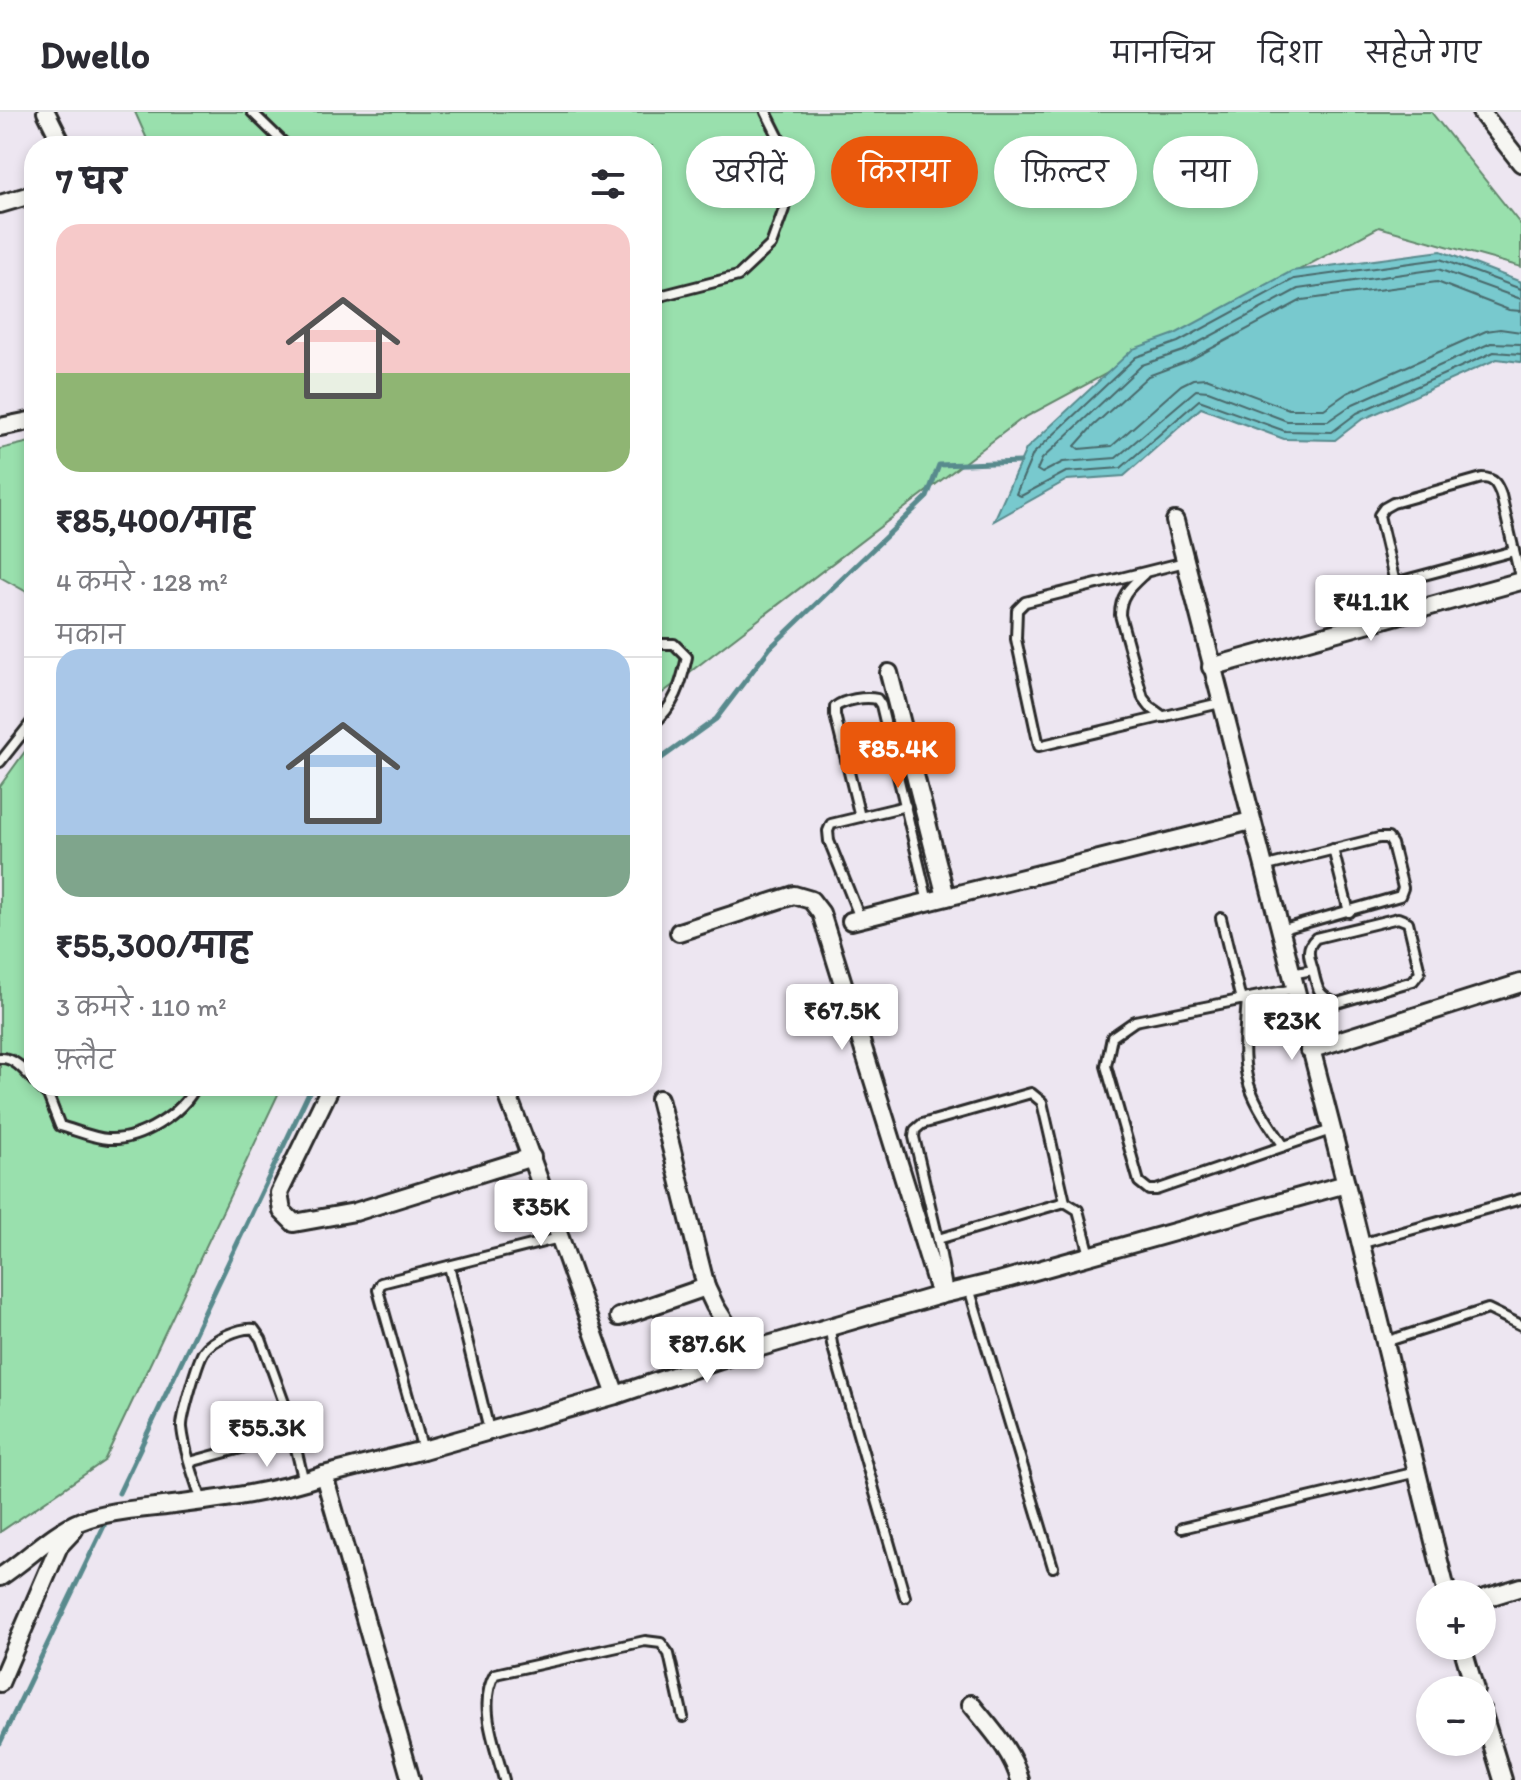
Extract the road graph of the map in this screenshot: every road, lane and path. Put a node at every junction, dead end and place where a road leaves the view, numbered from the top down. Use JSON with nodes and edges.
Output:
{"nodes":[{"id":1,"x":46,"y":112,"type":"edge"},
{"id":2,"x":252,"y":112,"type":"edge"},
{"id":3,"x":766,"y":112,"type":"edge"},
{"id":4,"x":1481,"y":112,"type":"edge"},
{"id":5,"x":58,"y":136,"type":"edge"},
{"id":6,"x":277,"y":136,"type":"edge"},
{"id":7,"x":1521,"y":163,"type":"edge"},
{"id":8,"x":24,"y":197,"type":"edge"},
{"id":9,"x":0,"y":204,"type":"edge"},
{"id":10,"x":662,"y":295,"type":"edge"},
{"id":11,"x":24,"y":422,"type":"edge"},
{"id":12,"x":0,"y":427,"type":"edge"},
{"id":13,"x":1175,"y":521,"type":"dead end"},
{"id":14,"x":1514,"y":551,"type":"junction"},
{"id":15,"x":1185,"y":562,"type":"junction"},
{"id":16,"x":1148,"y":571,"type":"junction"},
{"id":17,"x":1521,"y":581,"type":"edge"},
{"id":18,"x":1394,"y":583,"type":"junction"},
{"id":19,"x":1402,"y":614,"type":"junction"},
{"id":20,"x":662,"y":644,"type":"edge"},
{"id":21,"x":1211,"y":667,"type":"junction"},
{"id":22,"x":889,"y":673,"type":"dead end"},
{"id":23,"x":1220,"y":703,"type":"junction"},
{"id":24,"x":662,"y":716,"type":"edge"},
{"id":25,"x":1164,"y":717,"type":"junction"},
{"id":26,"x":24,"y":732,"type":"edge"},
{"id":27,"x":0,"y":762,"type":"edge"},
{"id":28,"x":906,"y":806,"type":"junction"},
{"id":29,"x":860,"y":817,"type":"junction"},
{"id":30,"x":1251,"y":821,"type":"junction"},
{"id":31,"x":1333,"y":849,"type":"junction"},
{"id":32,"x":1263,"y":867,"type":"junction"},
{"id":33,"x":946,"y":897,"type":"junction"},
{"id":34,"x":928,"y":902,"type":"junction"},
{"id":35,"x":1349,"y":912,"type":"junction"},
{"id":36,"x":1221,"y":918,"type":"dead end"},
{"id":37,"x":856,"y":920,"type":"joint"},
{"id":38,"x":1279,"y":931,"type":"junction"},
{"id":39,"x":679,"y":932,"type":"dead end"},
{"id":40,"x":1313,"y":970,"type":"junction"},
{"id":41,"x":1292,"y":982,"type":"junction"},
{"id":42,"x":1521,"y":983,"type":"edge"},
{"id":43,"x":1244,"y":999,"type":"junction"},
{"id":44,"x":1309,"y":1050,"type":"junction"},
{"id":45,"x":0,"y":1058,"type":"edge"},
{"id":46,"x":24,"y":1071,"type":"edge"},
{"id":47,"x":48,"y":1096,"type":"edge"},
{"id":48,"x":191,"y":1096,"type":"edge"},
{"id":49,"x":326,"y":1096,"type":"edge"},
{"id":50,"x":508,"y":1096,"type":"edge"},
{"id":51,"x":659,"y":1099,"type":"dead end"},
{"id":52,"x":1331,"y":1130,"type":"junction"},
{"id":53,"x":1284,"y":1146,"type":"junction"},
{"id":54,"x":532,"y":1157,"type":"junction"},
{"id":55,"x":1346,"y":1184,"type":"junction"},
{"id":56,"x":1521,"y":1199,"type":"edge"},
{"id":57,"x":1065,"y":1202,"type":"junction"},
{"id":58,"x":559,"y":1238,"type":"junction"},
{"id":59,"x":938,"y":1239,"type":"junction"},
{"id":60,"x":1360,"y":1244,"type":"junction"},
{"id":61,"x":1090,"y":1255,"type":"junction"},
{"id":62,"x":449,"y":1266,"type":"junction"},
{"id":63,"x":706,"y":1287,"type":"junction"},
{"id":64,"x":969,"y":1288,"type":"junction"},
{"id":65,"x":944,"y":1294,"type":"junction"},
{"id":66,"x":619,"y":1317,"type":"dead end"},
{"id":67,"x":1521,"y":1325,"type":"edge"},
{"id":68,"x":830,"y":1327,"type":"junction"},
{"id":69,"x":1385,"y":1342,"type":"junction"},
{"id":70,"x":744,"y":1352,"type":"junction"},
{"id":71,"x":616,"y":1395,"type":"junction"},
{"id":72,"x":489,"y":1431,"type":"junction"},
{"id":73,"x":292,"y":1434,"type":"junction"},
{"id":74,"x":423,"y":1450,"type":"junction"},
{"id":75,"x":190,"y":1462,"type":"junction"},
{"id":76,"x":1417,"y":1472,"type":"junction"},
{"id":77,"x":324,"y":1475,"type":"junction"},
{"id":78,"x":304,"y":1482,"type":"junction"},
{"id":79,"x":202,"y":1502,"type":"junction"},
{"id":80,"x":82,"y":1521,"type":"junction"},
{"id":81,"x":1182,"y":1528,"type":"dead end"},
{"id":82,"x":1053,"y":1567,"type":"dead end"},
{"id":83,"x":0,"y":1577,"type":"edge"},
{"id":84,"x":1444,"y":1580,"type":"edge"},
{"id":85,"x":1521,"y":1587,"type":"edge"},
{"id":86,"x":1496,"y":1595,"type":"edge"},
{"id":87,"x":905,"y":1597,"type":"dead end"},
{"id":88,"x":2,"y":1674,"type":"edge"},
{"id":89,"x":971,"y":1704,"type":"dead end"},
{"id":90,"x":683,"y":1717,"type":"dead end"},
{"id":91,"x":1496,"y":1756,"type":"edge"},
{"id":92,"x":411,"y":1780,"type":"edge"},
{"id":93,"x":504,"y":1780,"type":"edge"},
{"id":94,"x":1020,"y":1780,"type":"edge"},
{"id":95,"x":1503,"y":1780,"type":"edge"}],
"edges":[{"from":1,"to":5,"type":"street"},
{"from":2,"to":6,"type":"lane"},
{"from":3,"to":10,"type":"lane"},
{"from":4,"to":7,"type":"street"},
{"from":8,"to":9,"type":"street"},
{"from":11,"to":12,"type":"street"},
{"from":13,"to":15,"type":"street"},
{"from":14,"to":17,"type":"lane"},
{"from":14,"to":18,"type":"lane"},
{"from":14,"to":18,"type":"lane"},
{"from":15,"to":16,"type":"lane"},
{"from":15,"to":21,"type":"street"},
{"from":16,"to":25,"type":"lane"},
{"from":16,"to":25,"type":"lane"},
{"from":17,"to":19,"type":"street"},
{"from":18,"to":19,"type":"lane"},
{"from":19,"to":21,"type":"street"},
{"from":20,"to":24,"type":"lane"},
{"from":21,"to":23,"type":"street"},
{"from":22,"to":33,"type":"street"},
{"from":23,"to":25,"type":"lane"},
{"from":23,"to":30,"type":"street"},
{"from":26,"to":27,"type":"lane"},
{"from":28,"to":29,"type":"lane"},
{"from":28,"to":29,"type":"lane"},
{"from":28,"to":34,"type":"lane"},
{"from":29,"to":37,"type":"lane"},
{"from":30,"to":32,"type":"street"},
{"from":30,"to":33,"type":"street"},
{"from":31,"to":32,"type":"lane"},
{"from":31,"to":35,"type":"lane"},
{"from":31,"to":35,"type":"lane"},
{"from":32,"to":38,"type":"street"},
{"from":33,"to":34,"type":"street"},
{"from":34,"to":37,"type":"street"},
{"from":35,"to":38,"type":"lane"},
{"from":36,"to":43,"type":"lane"},
{"from":38,"to":41,"type":"street"},
{"from":39,"to":65,"type":"street"},
{"from":40,"to":40,"type":"lane"},
{"from":40,"to":41,"type":"lane"},
{"from":41,"to":43,"type":"lane"},
{"from":41,"to":44,"type":"street"},
{"from":42,"to":44,"type":"street"},
{"from":43,"to":53,"type":"lane"},
{"from":43,"to":53,"type":"lane"},
{"from":44,"to":52,"type":"street"},
{"from":45,"to":46,"type":"lane"},
{"from":47,"to":48,"type":"lane"},
{"from":49,"to":54,"type":"street"},
{"from":50,"to":54,"type":"street"},
{"from":51,"to":63,"type":"street"},
{"from":52,"to":53,"type":"lane"},
{"from":52,"to":55,"type":"street"},
{"from":54,"to":58,"type":"street"},
{"from":55,"to":60,"type":"street"},
{"from":55,"to":61,"type":"street"},
{"from":56,"to":60,"type":"lane"},
{"from":57,"to":59,"type":"lane"},
{"from":57,"to":59,"type":"lane"},
{"from":57,"to":61,"type":"lane"},
{"from":58,"to":62,"type":"lane"},
{"from":58,"to":71,"type":"street"},
{"from":59,"to":65,"type":"lane"},
{"from":60,"to":69,"type":"street"},
{"from":61,"to":64,"type":"street"},
{"from":62,"to":72,"type":"lane"},
{"from":62,"to":74,"type":"lane"},
{"from":63,"to":66,"type":"street"},
{"from":63,"to":70,"type":"street"},
{"from":64,"to":65,"type":"street"},
{"from":64,"to":82,"type":"lane"},
{"from":65,"to":68,"type":"street"},
{"from":67,"to":69,"type":"lane"},
{"from":68,"to":70,"type":"street"},
{"from":68,"to":87,"type":"lane"},
{"from":69,"to":76,"type":"street"},
{"from":70,"to":71,"type":"street"},
{"from":71,"to":72,"type":"street"},
{"from":72,"to":74,"type":"street"},
{"from":73,"to":75,"type":"lane"},
{"from":73,"to":75,"type":"lane"},
{"from":73,"to":78,"type":"lane"},
{"from":74,"to":77,"type":"street"},
{"from":75,"to":79,"type":"lane"},
{"from":76,"to":81,"type":"lane"},
{"from":76,"to":84,"type":"street"},
{"from":77,"to":78,"type":"street"},
{"from":77,"to":92,"type":"street"},
{"from":78,"to":79,"type":"street"},
{"from":79,"to":80,"type":"street"},
{"from":80,"to":83,"type":"street"},
{"from":80,"to":88,"type":"street"},
{"from":85,"to":86,"type":"street"},
{"from":89,"to":94,"type":"street"},
{"from":90,"to":93,"type":"lane"},
{"from":91,"to":95,"type":"street"}]}
